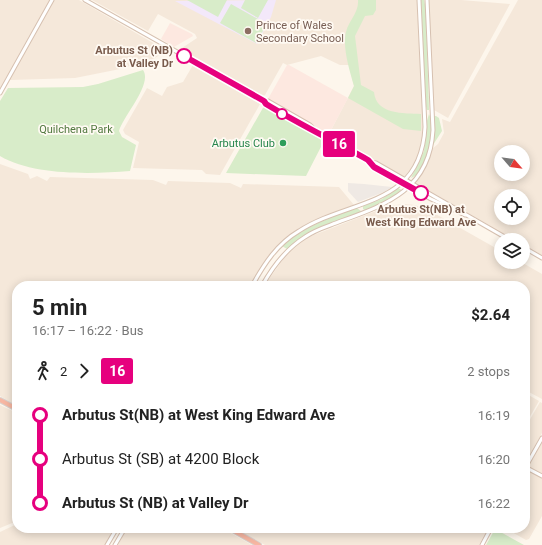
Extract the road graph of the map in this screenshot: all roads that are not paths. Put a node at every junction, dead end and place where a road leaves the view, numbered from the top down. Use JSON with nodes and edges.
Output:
{"nodes":[{"id":1,"x":52,"y":0,"type":"edge"},
{"id":2,"x":86,"y":0,"type":"edge"},
{"id":3,"x":418,"y":0,"type":"edge"},
{"id":4,"x":426,"y":0,"type":"edge"},
{"id":5,"x":0,"y":93,"type":"edge"},
{"id":6,"x":403,"y":181,"type":"junction"},
{"id":7,"x":410,"y":185,"type":"junction"},
{"id":8,"x":497,"y":233,"type":"edge"},
{"id":9,"x":530,"y":251,"type":"edge"},
{"id":10,"x":542,"y":258,"type":"edge"},
{"id":11,"x":255,"y":281,"type":"edge"},
{"id":12,"x":265,"y":281,"type":"edge"},
{"id":13,"x":0,"y":400,"type":"edge"},
{"id":14,"x":12,"y":406,"type":"edge"},
{"id":15,"x":542,"y":438,"type":"edge"},
{"id":16,"x":530,"y":459,"type":"edge"},
{"id":17,"x":530,"y":470,"type":"edge"},
{"id":18,"x":542,"y":476,"type":"edge"},
{"id":19,"x":114,"y":533,"type":"edge"},
{"id":20,"x":122,"y":533,"type":"edge"},
{"id":21,"x":238,"y":533,"type":"edge"},
{"id":22,"x":488,"y":533,"type":"edge"},
{"id":23,"x":107,"y":545,"type":"edge"},
{"id":24,"x":115,"y":545,"type":"edge"},
{"id":25,"x":259,"y":545,"type":"edge"},
{"id":26,"x":482,"y":545,"type":"edge"}],
"edges":[{"from":1,"to":5,"type":"main road"},
{"from":2,"to":6,"type":"main road"},
{"from":3,"to":6,"type":"main road"},
{"from":4,"to":7,"type":"main road"},
{"from":6,"to":7,"type":"main road"},
{"from":6,"to":11,"type":"main road"},
{"from":7,"to":8,"type":"main road"},
{"from":7,"to":12,"type":"main road"},
{"from":9,"to":10,"type":"main road"},
{"from":13,"to":14,"type":"highway"},
{"from":15,"to":16,"type":"main road"},
{"from":17,"to":18,"type":"main road"},
{"from":19,"to":23,"type":"main road"},
{"from":20,"to":24,"type":"main road"},
{"from":21,"to":25,"type":"highway"},
{"from":22,"to":26,"type":"main road"}]}
